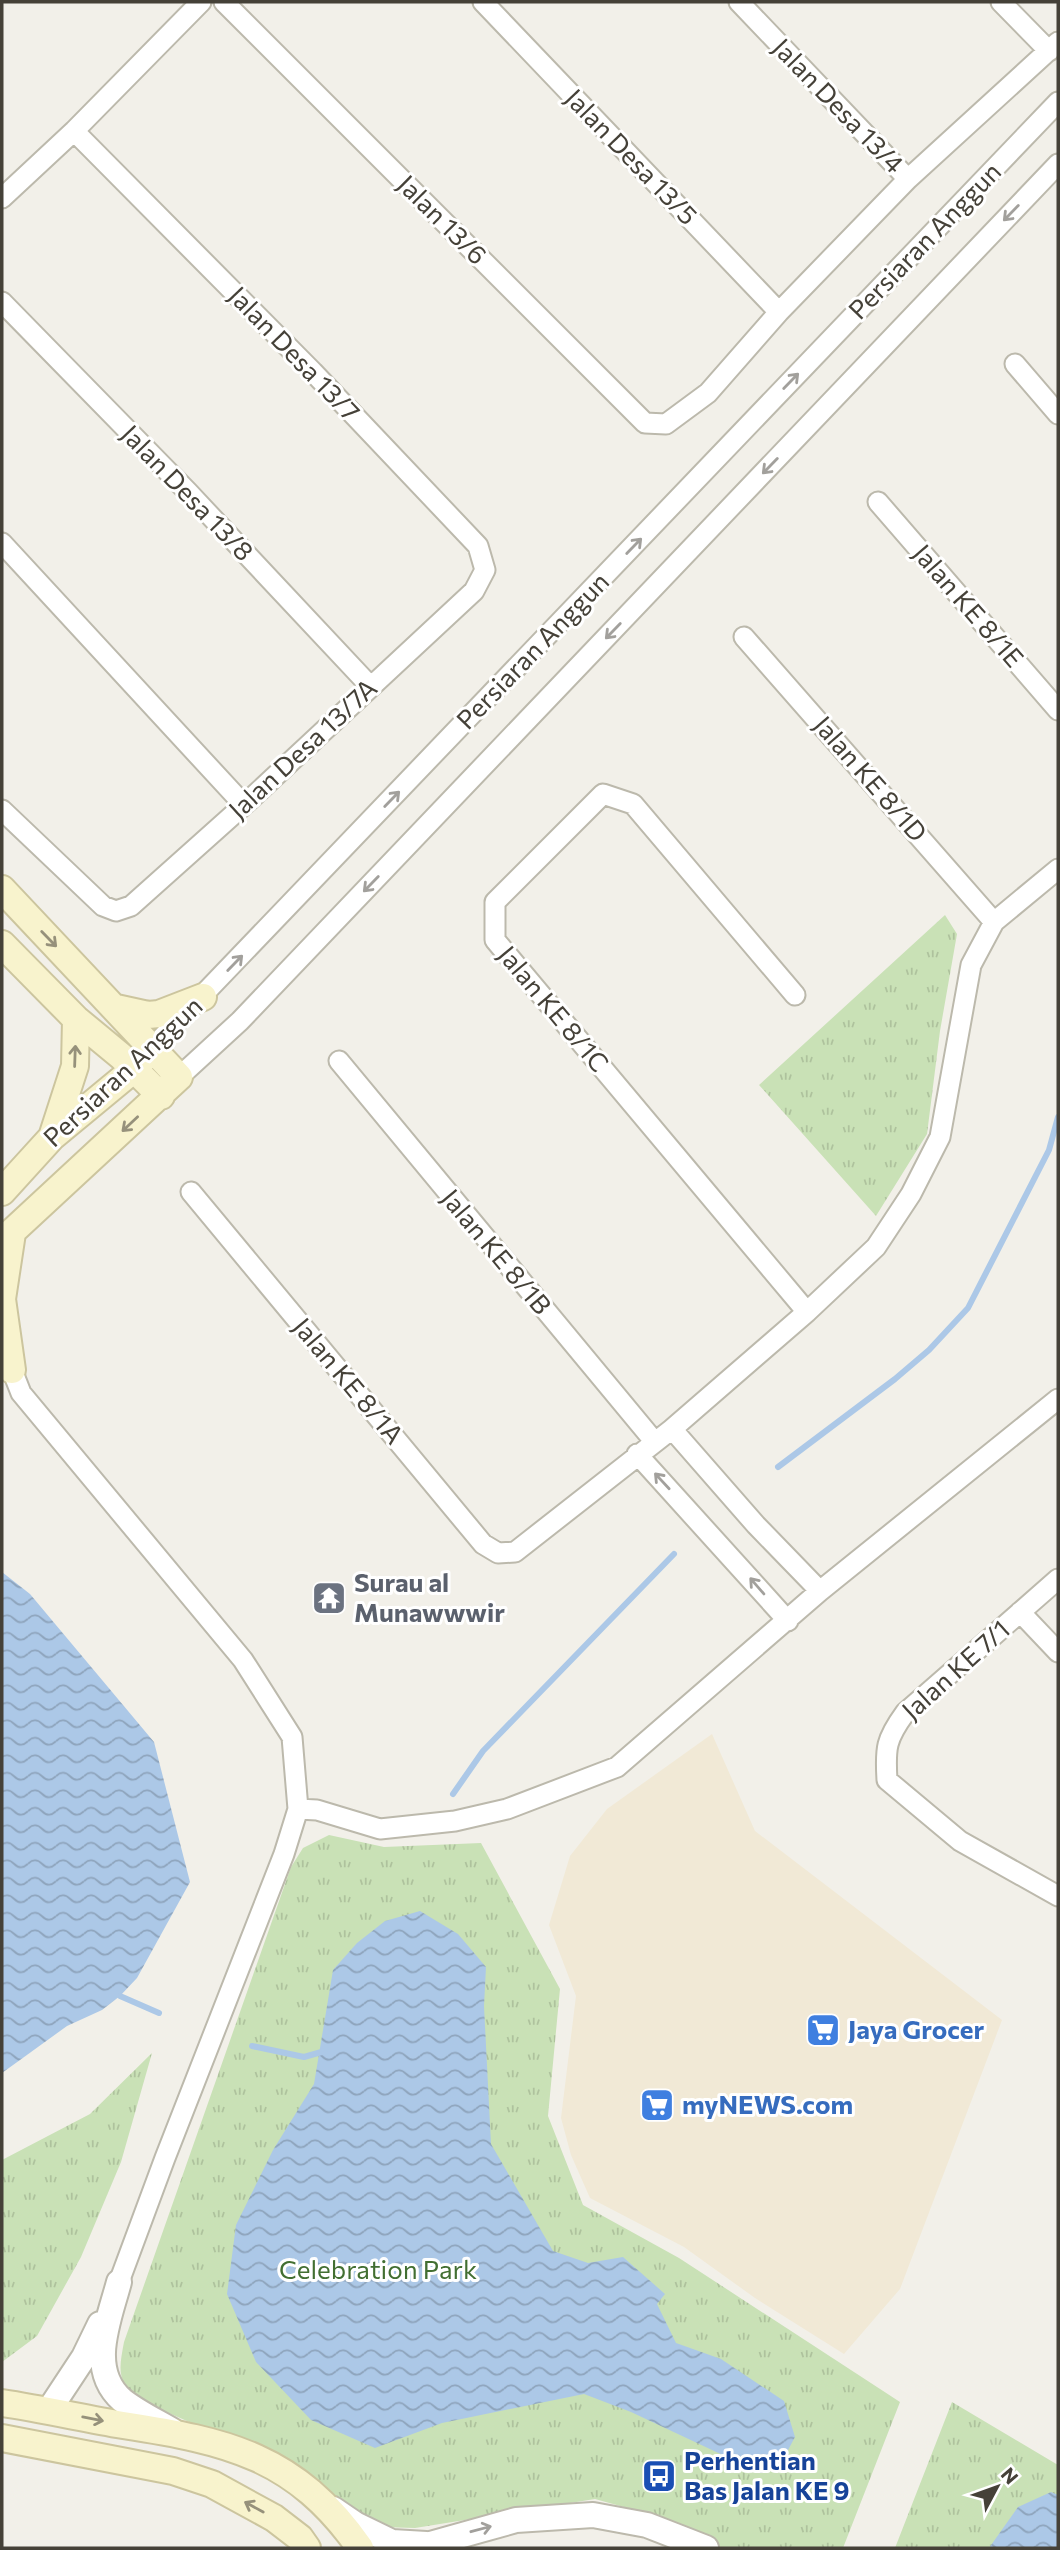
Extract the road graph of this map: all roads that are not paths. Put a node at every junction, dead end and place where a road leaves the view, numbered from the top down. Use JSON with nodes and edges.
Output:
{"nodes":[{"id":1,"x":201,"y":2,"type":"edge"},
{"id":2,"x":224,"y":2,"type":"edge"},
{"id":3,"x":483,"y":2,"type":"edge"},
{"id":4,"x":739,"y":2,"type":"edge"},
{"id":5,"x":1001,"y":2,"type":"edge"},
{"id":6,"x":1054,"y":47,"type":"edge"},
{"id":7,"x":1058,"y":102,"type":"edge"},
{"id":8,"x":74,"y":131,"type":"junction"},
{"id":9,"x":1058,"y":164,"type":"edge"},
{"id":10,"x":908,"y":179,"type":"junction"},
{"id":11,"x":2,"y":198,"type":"edge"},
{"id":12,"x":2,"y":302,"type":"edge"},
{"id":13,"x":779,"y":313,"type":"junction"},
{"id":14,"x":1015,"y":364,"type":"dead end"},
{"id":15,"x":1058,"y":414,"type":"edge"},
{"id":16,"x":878,"y":502,"type":"dead end"},
{"id":17,"x":2,"y":543,"type":"edge"},
{"id":18,"x":474,"y":591,"type":"joint"},
{"id":19,"x":744,"y":636,"type":"dead end"},
{"id":20,"x":370,"y":686,"type":"junction"},
{"id":21,"x":1058,"y":710,"type":"edge"},
{"id":22,"x":244,"y":805,"type":"junction"},
{"id":23,"x":2,"y":810,"type":"edge"},
{"id":24,"x":1058,"y":869,"type":"edge"},
{"id":25,"x":2,"y":889,"type":"edge"},
{"id":26,"x":995,"y":922,"type":"junction"},
{"id":27,"x":2,"y":944,"type":"edge"},
{"id":28,"x":795,"y":995,"type":"dead end"},
{"id":29,"x":203,"y":998,"type":"junction"},
{"id":30,"x":116,"y":1008,"type":"junction"},
{"id":31,"x":76,"y":1019,"type":"junction"},
{"id":32,"x":153,"y":1047,"type":"junction"},
{"id":33,"x":339,"y":1061,"type":"dead end"},
{"id":34,"x":133,"y":1070,"type":"junction"},
{"id":35,"x":170,"y":1086,"type":"junction"},
{"id":36,"x":52,"y":1138,"type":"junction"},
{"id":37,"x":2,"y":1192,"type":"edge"},
{"id":38,"x":191,"y":1192,"type":"dead end"},
{"id":39,"x":7,"y":1237,"type":"edge"},
{"id":40,"x":807,"y":1312,"type":"junction"},
{"id":41,"x":9,"y":1375,"type":"edge"},
{"id":42,"x":1058,"y":1399,"type":"edge"},
{"id":43,"x":672,"y":1429,"type":"junction"},
{"id":44,"x":654,"y":1441,"type":"junction"},
{"id":45,"x":637,"y":1454,"type":"junction"},
{"id":46,"x":1058,"y":1579,"type":"edge"},
{"id":47,"x":820,"y":1591,"type":"junction"},
{"id":48,"x":1020,"y":1612,"type":"junction"},
{"id":49,"x":788,"y":1621,"type":"junction"},
{"id":50,"x":1058,"y":1652,"type":"edge"},
{"id":51,"x":298,"y":1809,"type":"junction"},
{"id":52,"x":1058,"y":1896,"type":"edge"},
{"id":53,"x":119,"y":2282,"type":"junction"},
{"id":54,"x":2,"y":2403,"type":"edge"},
{"id":55,"x":49,"y":2410,"type":"junction"},
{"id":56,"x":174,"y":2432,"type":"junction"},
{"id":57,"x":2,"y":2438,"type":"edge"},
{"id":58,"x":87,"y":2454,"type":"junction"},
{"id":59,"x":318,"y":2498,"type":"junction"},
{"id":60,"x":421,"y":2546,"type":"edge"},
{"id":61,"x":307,"y":2548,"type":"edge"},
{"id":62,"x":360,"y":2548,"type":"edge"},
{"id":63,"x":706,"y":2548,"type":"edge"}],
"edges":[{"from":1,"to":8,"type":"street"},
{"from":2,"to":13,"type":"street","name":"Jalan 13/6"},
{"from":3,"to":13,"type":"street","name":"Jalan Desa 13/5"},
{"from":4,"to":10,"type":"street","name":"Jalan Desa 13/4"},
{"from":5,"to":6,"type":"street"},
{"from":6,"to":10,"type":"street"},
{"from":29,"to":7,"type":"street","name":"Persiaran Anggun","one_way":true},
{"from":8,"to":11,"type":"street"},
{"from":8,"to":18,"type":"street","name":"Jalan Desa 13/7"},
{"from":9,"to":35,"type":"street","name":"Persiaran Anggun","one_way":true},
{"from":10,"to":13,"type":"street"},
{"from":12,"to":20,"type":"street","name":"Jalan Desa 13/8"},
{"from":14,"to":15,"type":"street"},
{"from":16,"to":21,"type":"street","name":"Jalan KE 8/1E"},
{"from":17,"to":22,"type":"street"},
{"from":18,"to":20,"type":"street","name":"Jalan Desa 13/7A"},
{"from":19,"to":26,"type":"street","name":"Jalan KE 8/1D"},
{"from":20,"to":22,"type":"street","name":"Jalan Desa 13/7A"},
{"from":22,"to":23,"type":"street","name":"Jalan Desa 13/7A"},
{"from":24,"to":26,"type":"street"},
{"from":25,"to":30,"type":"main road","one_way":true},
{"from":26,"to":40,"type":"street"},
{"from":27,"to":31,"type":"main road"},
{"from":28,"to":40,"type":"street","name":"Jalan KE 8/1C"},
{"from":29,"to":30,"type":"main road"},
{"from":29,"to":32,"type":"street","name":"Persiaran Anggun"},
{"from":30,"to":32,"type":"main road"},
{"from":31,"to":34,"type":"main road"},
{"from":36,"to":31,"type":"main road","one_way":true},
{"from":32,"to":34,"type":"main road","name":"Persiaran Anggun"},
{"from":32,"to":35,"type":"main road"},
{"from":33,"to":44,"type":"street","name":"Jalan KE 8/1B"},
{"from":34,"to":35,"type":"main road"},
{"from":34,"to":36,"type":"main road","name":"Persiaran Anggun"},
{"from":35,"to":39,"type":"main road","name":"Persiaran Anggun","one_way":true},
{"from":36,"to":37,"type":"main road","name":"Persiaran Anggun"},
{"from":38,"to":45,"type":"street","name":"Jalan KE 8/1A"},
{"from":39,"to":41,"type":"main road"},
{"from":40,"to":43,"type":"street"},
{"from":41,"to":51,"type":"street"},
{"from":42,"to":47,"type":"street"},
{"from":43,"to":44,"type":"street"},
{"from":43,"to":47,"type":"street"},
{"from":44,"to":45,"type":"street"},
{"from":49,"to":45,"type":"street","one_way":true},
{"from":46,"to":48,"type":"street","name":"Jalan KE 7/1"},
{"from":47,"to":49,"type":"street"},
{"from":48,"to":50,"type":"street"},
{"from":48,"to":52,"type":"street","name":"Jalan KE 7/1"},
{"from":49,"to":51,"type":"street"},
{"from":51,"to":53,"type":"street"},
{"from":53,"to":55,"type":"street"},
{"from":53,"to":56,"type":"street"},
{"from":54,"to":55,"type":"main road"},
{"from":55,"to":56,"type":"main road","one_way":true},
{"from":55,"to":58,"type":"main road"},
{"from":56,"to":59,"type":"main road"},
{"from":57,"to":58,"type":"main road"},
{"from":61,"to":58,"type":"main road","one_way":true},
{"from":59,"to":60,"type":"street"},
{"from":59,"to":62,"type":"main road"},
{"from":60,"to":63,"type":"street","one_way":true}]}
